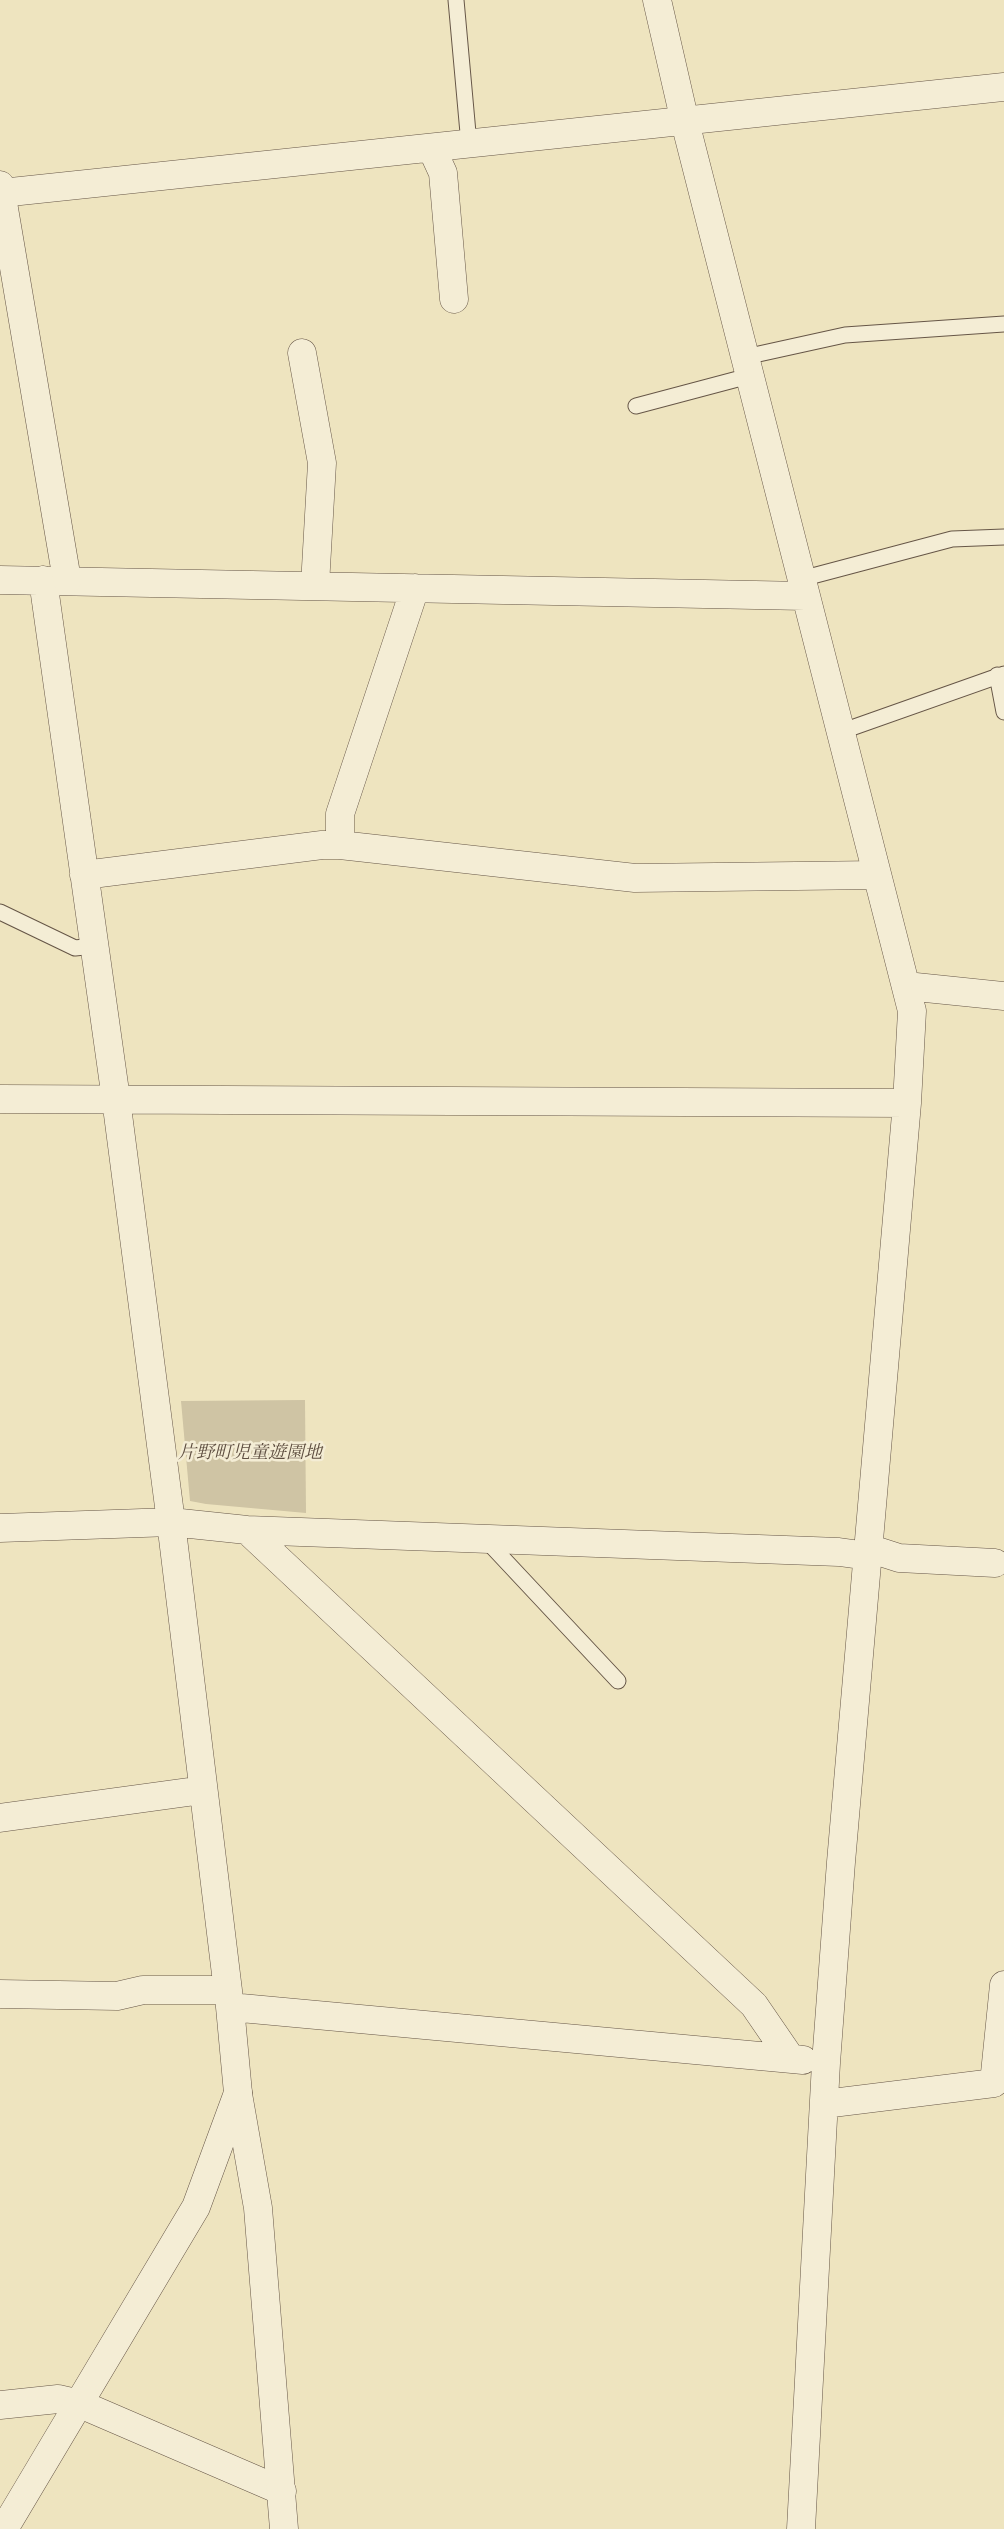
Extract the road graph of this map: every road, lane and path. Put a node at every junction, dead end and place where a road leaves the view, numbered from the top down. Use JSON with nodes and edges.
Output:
{"nodes":[{"id":1,"x":456,"y":0,"type":"edge"},
{"id":2,"x":657,"y":0,"type":"edge"},
{"id":3,"x":1004,"y":87,"type":"edge"},
{"id":4,"x":685,"y":122,"type":"junction"},
{"id":5,"x":469,"y":144,"type":"junction"},
{"id":6,"x":432,"y":149,"type":"junction"},
{"id":7,"x":1,"y":189,"type":"edge"},
{"id":8,"x":454,"y":299,"type":"dead end"},
{"id":9,"x":1004,"y":324,"type":"edge"},
{"id":10,"x":302,"y":353,"type":"dead end"},
{"id":11,"x":747,"y":366,"type":"junction"},
{"id":12,"x":636,"y":406,"type":"dead end"},
{"id":13,"x":1004,"y":537,"type":"edge"},
{"id":14,"x":0,"y":580,"type":"edge"},
{"id":15,"x":55,"y":580,"type":"junction"},
{"id":16,"x":316,"y":586,"type":"junction"},
{"id":17,"x":416,"y":588,"type":"junction"},
{"id":18,"x":803,"y":588,"type":"junction"},
{"id":19,"x":1000,"y":675,"type":"edge"},
{"id":20,"x":1004,"y":712,"type":"edge"},
{"id":21,"x":840,"y":732,"type":"junction"},
{"id":22,"x":340,"y":845,"type":"junction"},
{"id":23,"x":84,"y":875,"type":"junction"},
{"id":24,"x":877,"y":875,"type":"junction"},
{"id":25,"x":0,"y":912,"type":"edge"},
{"id":26,"x":94,"y":946,"type":"junction"},
{"id":27,"x":906,"y":986,"type":"junction"},
{"id":28,"x":1004,"y":996,"type":"edge"},
{"id":29,"x":0,"y":1098,"type":"edge"},
{"id":30,"x":116,"y":1098,"type":"junction"},
{"id":31,"x":907,"y":1103,"type":"junction"},
{"id":32,"x":171,"y":1522,"type":"junction"},
{"id":33,"x":0,"y":1528,"type":"edge"},
{"id":34,"x":247,"y":1530,"type":"junction"},
{"id":35,"x":485,"y":1540,"type":"junction"},
{"id":36,"x":868,"y":1552,"type":"junction"},
{"id":37,"x":996,"y":1563,"type":"dead end"},
{"id":38,"x":618,"y":1681,"type":"dead end"},
{"id":39,"x":203,"y":1790,"type":"junction"},
{"id":40,"x":0,"y":1818,"type":"edge"},
{"id":41,"x":1004,"y":1985,"type":"edge"},
{"id":42,"x":0,"y":1994,"type":"edge"},
{"id":43,"x":229,"y":1999,"type":"junction"},
{"id":44,"x":791,"y":2059,"type":"junction"},
{"id":45,"x":826,"y":2063,"type":"junction"},
{"id":46,"x":238,"y":2093,"type":"junction"},
{"id":47,"x":824,"y":2104,"type":"junction"},
{"id":48,"x":80,"y":2404,"type":"junction"},
{"id":49,"x":0,"y":2406,"type":"edge"},
{"id":50,"x":282,"y":2491,"type":"junction"},
{"id":51,"x":4,"y":2529,"type":"edge"},
{"id":52,"x":284,"y":2529,"type":"edge"},
{"id":53,"x":801,"y":2529,"type":"edge"}],
"edges":[{"from":1,"to":5,"type":"lane"},
{"from":2,"to":4,"type":"street"},
{"from":3,"to":4,"type":"street"},
{"from":4,"to":5,"type":"street"},
{"from":4,"to":11,"type":"street"},
{"from":5,"to":6,"type":"street"},
{"from":6,"to":7,"type":"street"},
{"from":6,"to":8,"type":"street"},
{"from":7,"to":15,"type":"street"},
{"from":9,"to":11,"type":"lane"},
{"from":10,"to":16,"type":"street"},
{"from":11,"to":12,"type":"lane"},
{"from":11,"to":18,"type":"street"},
{"from":13,"to":18,"type":"lane"},
{"from":14,"to":15,"type":"street"},
{"from":15,"to":16,"type":"street"},
{"from":15,"to":23,"type":"street"},
{"from":16,"to":17,"type":"street"},
{"from":17,"to":18,"type":"street"},
{"from":17,"to":22,"type":"street"},
{"from":18,"to":21,"type":"street"},
{"from":19,"to":20,"type":"lane"},
{"from":19,"to":21,"type":"lane"},
{"from":21,"to":24,"type":"street"},
{"from":22,"to":23,"type":"street"},
{"from":22,"to":24,"type":"street"},
{"from":23,"to":26,"type":"street"},
{"from":24,"to":27,"type":"street"},
{"from":25,"to":26,"type":"lane"},
{"from":26,"to":30,"type":"street"},
{"from":27,"to":28,"type":"street"},
{"from":27,"to":31,"type":"street"},
{"from":29,"to":30,"type":"street"},
{"from":30,"to":31,"type":"street"},
{"from":30,"to":32,"type":"street"},
{"from":31,"to":36,"type":"street"},
{"from":32,"to":33,"type":"street"},
{"from":32,"to":34,"type":"street"},
{"from":32,"to":39,"type":"street"},
{"from":34,"to":35,"type":"street"},
{"from":34,"to":44,"type":"street"},
{"from":35,"to":36,"type":"street"},
{"from":35,"to":38,"type":"lane"},
{"from":36,"to":37,"type":"street"},
{"from":36,"to":45,"type":"street"},
{"from":39,"to":40,"type":"street"},
{"from":39,"to":43,"type":"street"},
{"from":41,"to":47,"type":"street"},
{"from":42,"to":43,"type":"street"},
{"from":43,"to":44,"type":"street"},
{"from":43,"to":46,"type":"street"},
{"from":44,"to":45,"type":"street"},
{"from":45,"to":47,"type":"street"},
{"from":46,"to":48,"type":"street"},
{"from":46,"to":50,"type":"street"},
{"from":47,"to":53,"type":"street"},
{"from":48,"to":49,"type":"street"},
{"from":48,"to":50,"type":"street"},
{"from":48,"to":51,"type":"street"},
{"from":50,"to":52,"type":"street"}]}
